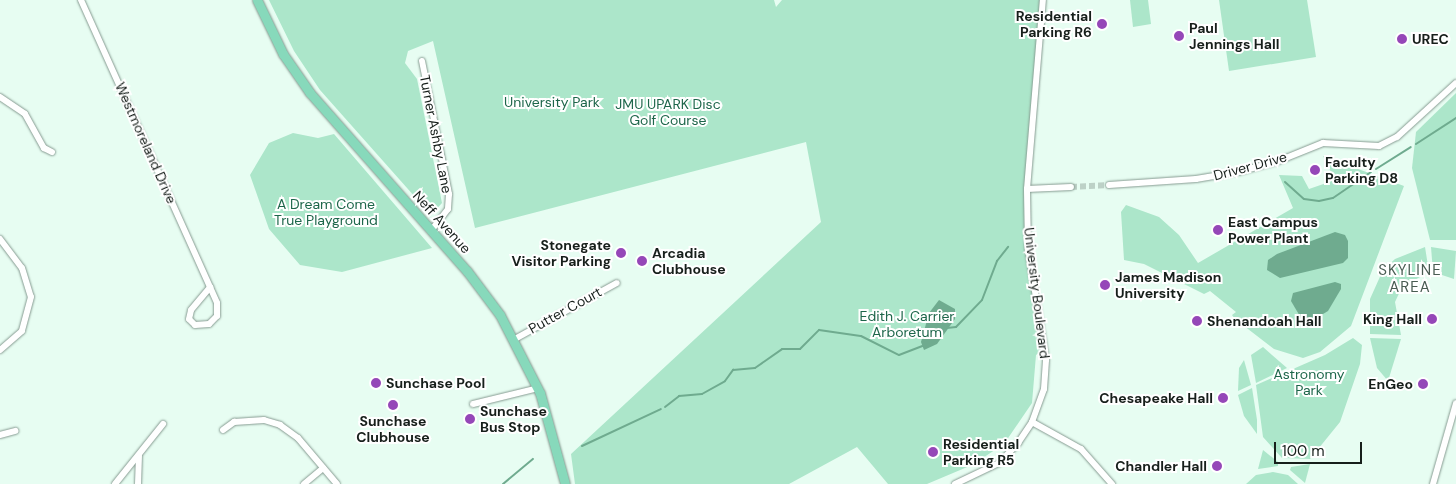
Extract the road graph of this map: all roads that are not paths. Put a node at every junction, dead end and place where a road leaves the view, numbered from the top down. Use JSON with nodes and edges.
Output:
{"nodes":[{"id":1,"x":81,"y":0,"type":"edge"},
{"id":2,"x":257,"y":0,"type":"edge"},
{"id":3,"x":1043,"y":0,"type":"edge"},
{"id":4,"x":422,"y":61,"type":"dead end"},
{"id":5,"x":1456,"y":83,"type":"edge"},
{"id":6,"x":0,"y":97,"type":"edge"},
{"id":7,"x":52,"y":152,"type":"dead end"},
{"id":8,"x":1109,"y":185,"type":"tunnel mouth"},
{"id":9,"x":1071,"y":186,"type":"tunnel mouth"},
{"id":10,"x":1026,"y":189,"type":"junction"},
{"id":11,"x":432,"y":231,"type":"junction"},
{"id":12,"x":0,"y":239,"type":"edge"},
{"id":13,"x":617,"y":283,"type":"dead end"},
{"id":14,"x":210,"y":287,"type":"junction"},
{"id":15,"x":514,"y":339,"type":"junction"},
{"id":16,"x":0,"y":350,"type":"edge"},
{"id":17,"x":538,"y":388,"type":"junction"},
{"id":18,"x":1456,"y":403,"type":"edge"},
{"id":19,"x":473,"y":404,"type":"dead end"},
{"id":20,"x":1032,"y":422,"type":"junction"},
{"id":21,"x":162,"y":424,"type":"dead end"},
{"id":22,"x":222,"y":430,"type":"dead end"},
{"id":23,"x":16,"y":432,"type":"dead end"},
{"id":24,"x":0,"y":435,"type":"edge"},
{"id":25,"x":139,"y":456,"type":"junction"},
{"id":26,"x":323,"y":468,"type":"junction"},
{"id":27,"x":114,"y":484,"type":"edge"},
{"id":28,"x":138,"y":484,"type":"edge"},
{"id":29,"x":304,"y":484,"type":"edge"},
{"id":30,"x":337,"y":484,"type":"edge"},
{"id":31,"x":565,"y":484,"type":"edge"},
{"id":32,"x":955,"y":484,"type":"edge"},
{"id":33,"x":1112,"y":484,"type":"edge"},
{"id":34,"x":1433,"y":484,"type":"edge"}],
"edges":[{"from":1,"to":14,"type":"street","name":"Westmoreland Drive"},
{"from":2,"to":11,"type":"main road","name":"Neff Avenue"},
{"from":3,"to":10,"type":"street","name":"University Boulevard"},
{"from":4,"to":11,"type":"street","name":"Turner Ashby Lane"},
{"from":5,"to":8,"type":"street","name":"Driver Drive"},
{"from":6,"to":7,"type":"street"},
{"from":9,"to":10,"type":"street"},
{"from":10,"to":20,"type":"street","name":"University Boulevard"},
{"from":11,"to":15,"type":"main road","name":"Neff Avenue"},
{"from":12,"to":16,"type":"street"},
{"from":13,"to":15,"type":"street","name":"Putter Court"},
{"from":14,"to":14,"type":"street","name":"Westmoreland Drive"},
{"from":15,"to":17,"type":"main road","name":"Neff Avenue"},
{"from":17,"to":19,"type":"street"},
{"from":17,"to":31,"type":"main road","name":"Neff Avenue"},
{"from":18,"to":34,"type":"street"},
{"from":20,"to":32,"type":"street","name":"University Boulevard"},
{"from":20,"to":33,"type":"street"},
{"from":21,"to":25,"type":"street"},
{"from":22,"to":26,"type":"street"},
{"from":23,"to":24,"type":"street"},
{"from":25,"to":27,"type":"street"},
{"from":25,"to":28,"type":"street"},
{"from":26,"to":29,"type":"street"},
{"from":26,"to":30,"type":"street"}]}
